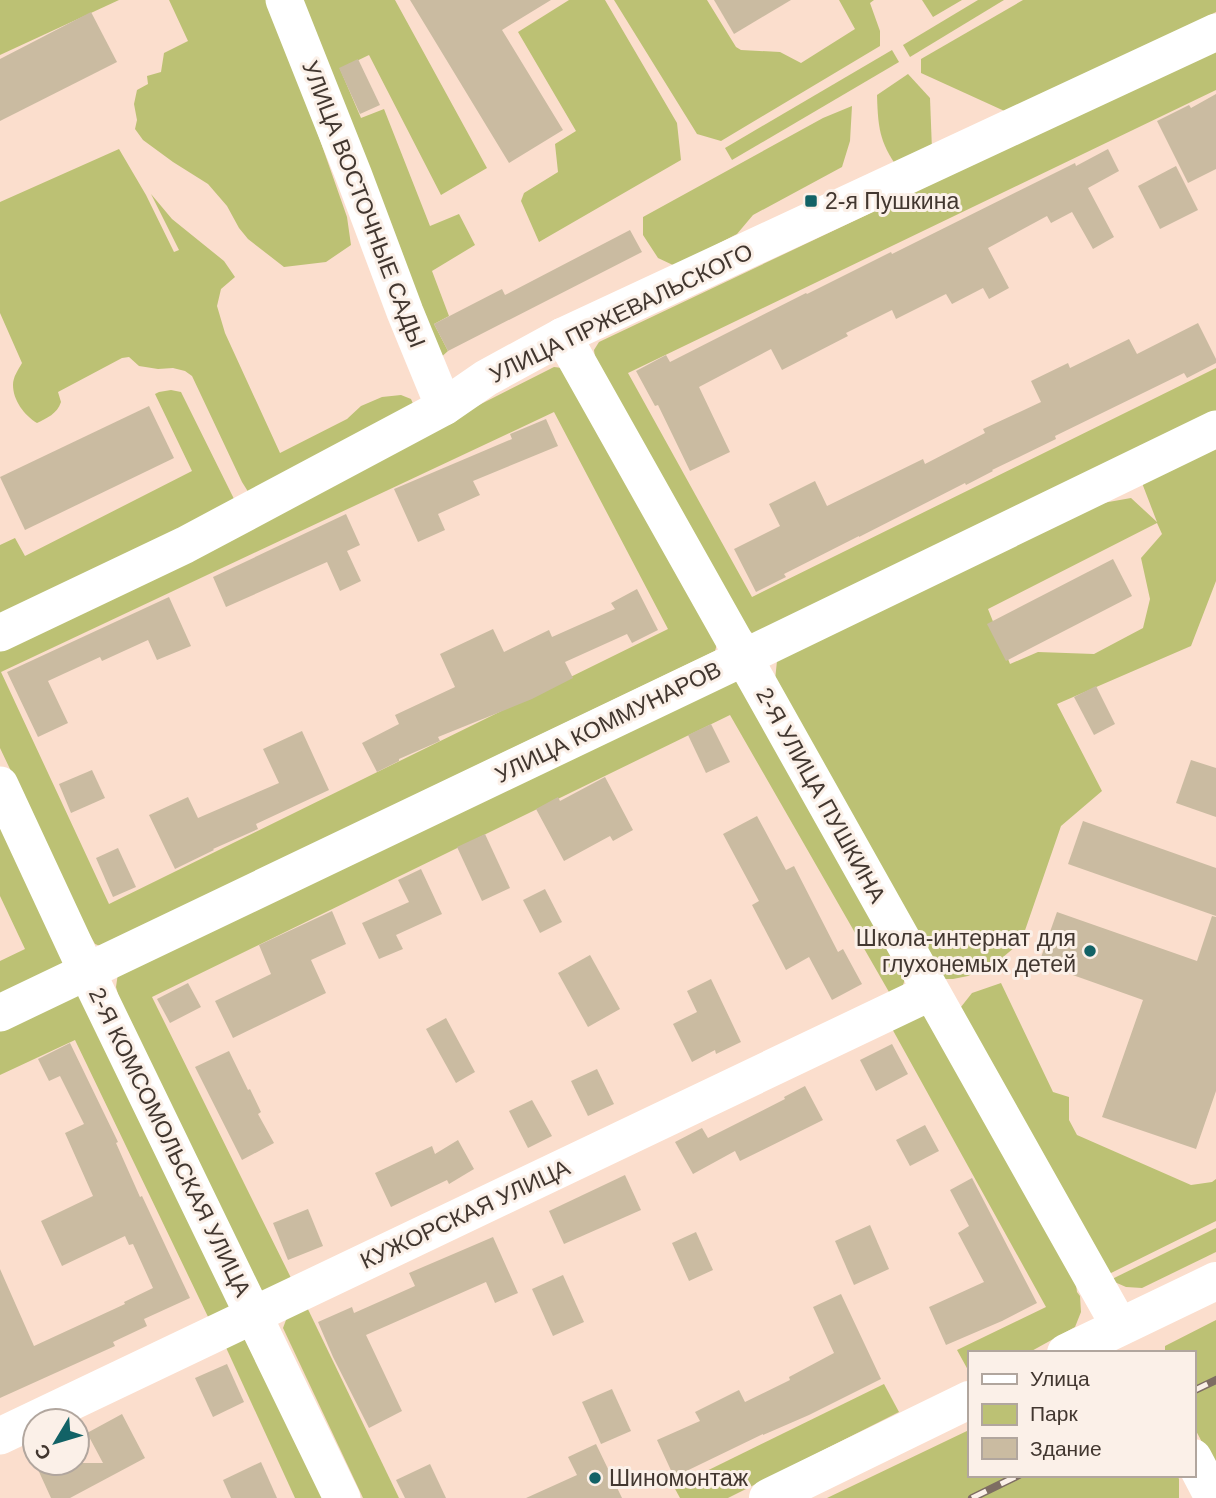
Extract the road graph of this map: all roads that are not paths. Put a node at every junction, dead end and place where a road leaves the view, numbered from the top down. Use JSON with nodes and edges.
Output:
{"nodes":[{"id":1,"x":284,"y":0,"type":"edge"},
{"id":2,"x":1216,"y":32,"type":"edge"},
{"id":3,"x":563,"y":336,"type":"junction"},
{"id":4,"x":444,"y":407,"type":"junction"},
{"id":5,"x":1216,"y":429,"type":"edge"},
{"id":6,"x":0,"y":633,"type":"edge"},
{"id":7,"x":745,"y":657,"type":"junction"},
{"id":8,"x":0,"y":785,"type":"edge"},
{"id":9,"x":87,"y":972,"type":"junction"},
{"id":10,"x":930,"y":992,"type":"junction"},
{"id":11,"x":0,"y":1013,"type":"edge"},
{"id":12,"x":1216,"y":1281,"type":"edge"},
{"id":13,"x":254,"y":1315,"type":"junction"},
{"id":14,"x":1127,"y":1340,"type":"edge"},
{"id":15,"x":1075,"y":1351,"type":"edge"},
{"id":16,"x":968,"y":1400,"type":"edge"},
{"id":17,"x":0,"y":1436,"type":"edge"},
{"id":18,"x":1195,"y":1462,"type":"edge"},
{"id":19,"x":342,"y":1498,"type":"edge"},
{"id":20,"x":768,"y":1498,"type":"edge"},
{"id":21,"x":1214,"y":1498,"type":"edge"}],
"edges":[{"from":1,"to":4,"type":"street","name":"УЛИЦА ВОСТОЧНЫЕ САДЫ"},
{"from":2,"to":3,"type":"street","name":"УЛИЦА ПРЖЕВАЛЬСКОГО"},
{"from":3,"to":4,"type":"street","name":"УЛИЦА ПРЖЕВАЛЬСКОГО"},
{"from":3,"to":7,"type":"street","name":"2-Я УЛИЦА ПУШКИНА"},
{"from":4,"to":6,"type":"street","name":"УЛИЦА ПРЖЕВАЛЬСКОГО"},
{"from":5,"to":7,"type":"street","name":"УЛИЦА КОММУНАРОВ"},
{"from":7,"to":9,"type":"street","name":"УЛИЦА КОММУНАРОВ"},
{"from":7,"to":10,"type":"street","name":"2-Я УЛИЦА ПУШКИНА"},
{"from":8,"to":9,"type":"street","name":"2-Я КОМСОМОЛЬСКАЯ УЛИЦА"},
{"from":9,"to":11,"type":"street","name":"УЛИЦА КОММУНАРОВ"},
{"from":9,"to":13,"type":"street","name":"2-Я КОМСОМОЛЬСКАЯ УЛИЦА"},
{"from":10,"to":13,"type":"street","name":"КУЖОРСКАЯ УЛИЦА"},
{"from":10,"to":14,"type":"street","name":"2-Я УЛИЦА ПУШКИНА"},
{"from":12,"to":14,"type":"main road"},
{"from":13,"to":17,"type":"street","name":"КУЖОРСКАЯ УЛИЦА"},
{"from":13,"to":19,"type":"street","name":"2-Я КОМСОМОЛЬСКАЯ УЛИЦА"},
{"from":14,"to":15,"type":"main road"},
{"from":16,"to":20,"type":"main road"},
{"from":18,"to":21,"type":"main road"}]}
